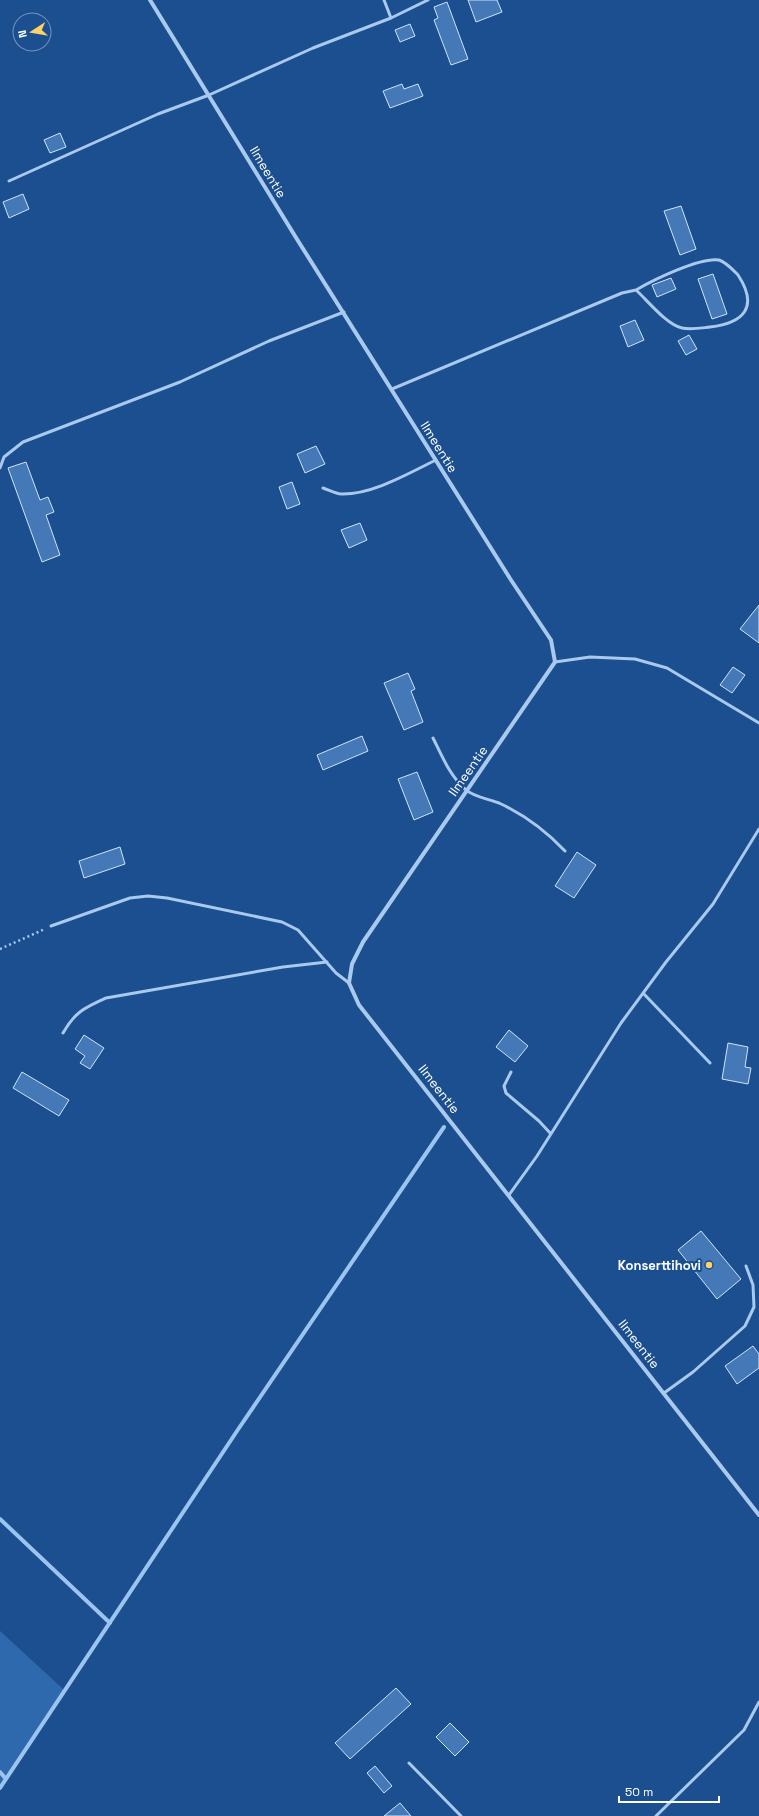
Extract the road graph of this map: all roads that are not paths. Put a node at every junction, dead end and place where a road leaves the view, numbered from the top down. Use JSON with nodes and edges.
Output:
{"nodes":[{"id":1,"x":150,"y":0,"type":"edge"},
{"id":2,"x":384,"y":0,"type":"edge"},
{"id":3,"x":428,"y":0,"type":"edge"},
{"id":4,"x":391,"y":18,"type":"junction"},
{"id":5,"x":209,"y":95,"type":"junction"},
{"id":6,"x":9,"y":181,"type":"dead end"},
{"id":7,"x":636,"y":290,"type":"junction"},
{"id":8,"x":344,"y":312,"type":"junction"},
{"id":9,"x":392,"y":389,"type":"junction"},
{"id":10,"x":436,"y":460,"type":"junction"},
{"id":11,"x":0,"y":468,"type":"edge"},
{"id":12,"x":323,"y":488,"type":"dead end"},
{"id":13,"x":555,"y":662,"type":"junction"},
{"id":14,"x":759,"y":723,"type":"edge"},
{"id":15,"x":433,"y":738,"type":"dead end"},
{"id":16,"x":466,"y":791,"type":"junction"},
{"id":17,"x":759,"y":829,"type":"edge"},
{"id":18,"x":565,"y":851,"type":"dead end"},
{"id":19,"x":51,"y":926,"type":"road end"},
{"id":20,"x":327,"y":962,"type":"junction"},
{"id":21,"x":349,"y":983,"type":"junction"},
{"id":22,"x":643,"y":993,"type":"junction"},
{"id":23,"x":63,"y":1033,"type":"dead end"},
{"id":24,"x":710,"y":1063,"type":"dead end"},
{"id":25,"x":511,"y":1072,"type":"dead end"},
{"id":26,"x":551,"y":1134,"type":"junction"},
{"id":27,"x":508,"y":1194,"type":"junction"},
{"id":28,"x":746,"y":1266,"type":"dead end"},
{"id":29,"x":664,"y":1393,"type":"junction"},
{"id":30,"x":759,"y":1515,"type":"edge"},
{"id":31,"x":759,"y":1702,"type":"edge"},
{"id":32,"x":409,"y":1763,"type":"dead end"},
{"id":33,"x":461,"y":1816,"type":"edge"},
{"id":34,"x":656,"y":1816,"type":"edge"}],
"edges":[{"from":1,"to":5,"type":"street","name":"Ilmeentie"},
{"from":2,"to":4,"type":"lane"},
{"from":3,"to":4,"type":"lane"},
{"from":4,"to":5,"type":"lane"},
{"from":5,"to":6,"type":"lane"},
{"from":5,"to":8,"type":"street","name":"Ilmeentie"},
{"from":7,"to":7,"type":"lane"},
{"from":7,"to":9,"type":"lane"},
{"from":8,"to":9,"type":"street","name":"Ilmeentie"},
{"from":8,"to":11,"type":"lane"},
{"from":9,"to":10,"type":"street","name":"Ilmeentie"},
{"from":10,"to":12,"type":"lane"},
{"from":10,"to":13,"type":"street","name":"Ilmeentie"},
{"from":13,"to":14,"type":"lane"},
{"from":13,"to":16,"type":"street","name":"Ilmeentie"},
{"from":15,"to":16,"type":"lane"},
{"from":16,"to":18,"type":"lane"},
{"from":16,"to":21,"type":"street","name":"Ilmeentie"},
{"from":17,"to":22,"type":"lane"},
{"from":19,"to":20,"type":"lane"},
{"from":20,"to":21,"type":"lane"},
{"from":20,"to":23,"type":"lane"},
{"from":21,"to":27,"type":"street","name":"Ilmeentie"},
{"from":22,"to":24,"type":"lane"},
{"from":22,"to":26,"type":"lane"},
{"from":25,"to":26,"type":"lane"},
{"from":26,"to":27,"type":"lane"},
{"from":27,"to":29,"type":"street","name":"Ilmeentie"},
{"from":28,"to":29,"type":"lane"},
{"from":29,"to":30,"type":"street","name":"Ilmeentie"},
{"from":31,"to":34,"type":"lane"},
{"from":32,"to":33,"type":"lane"}]}
